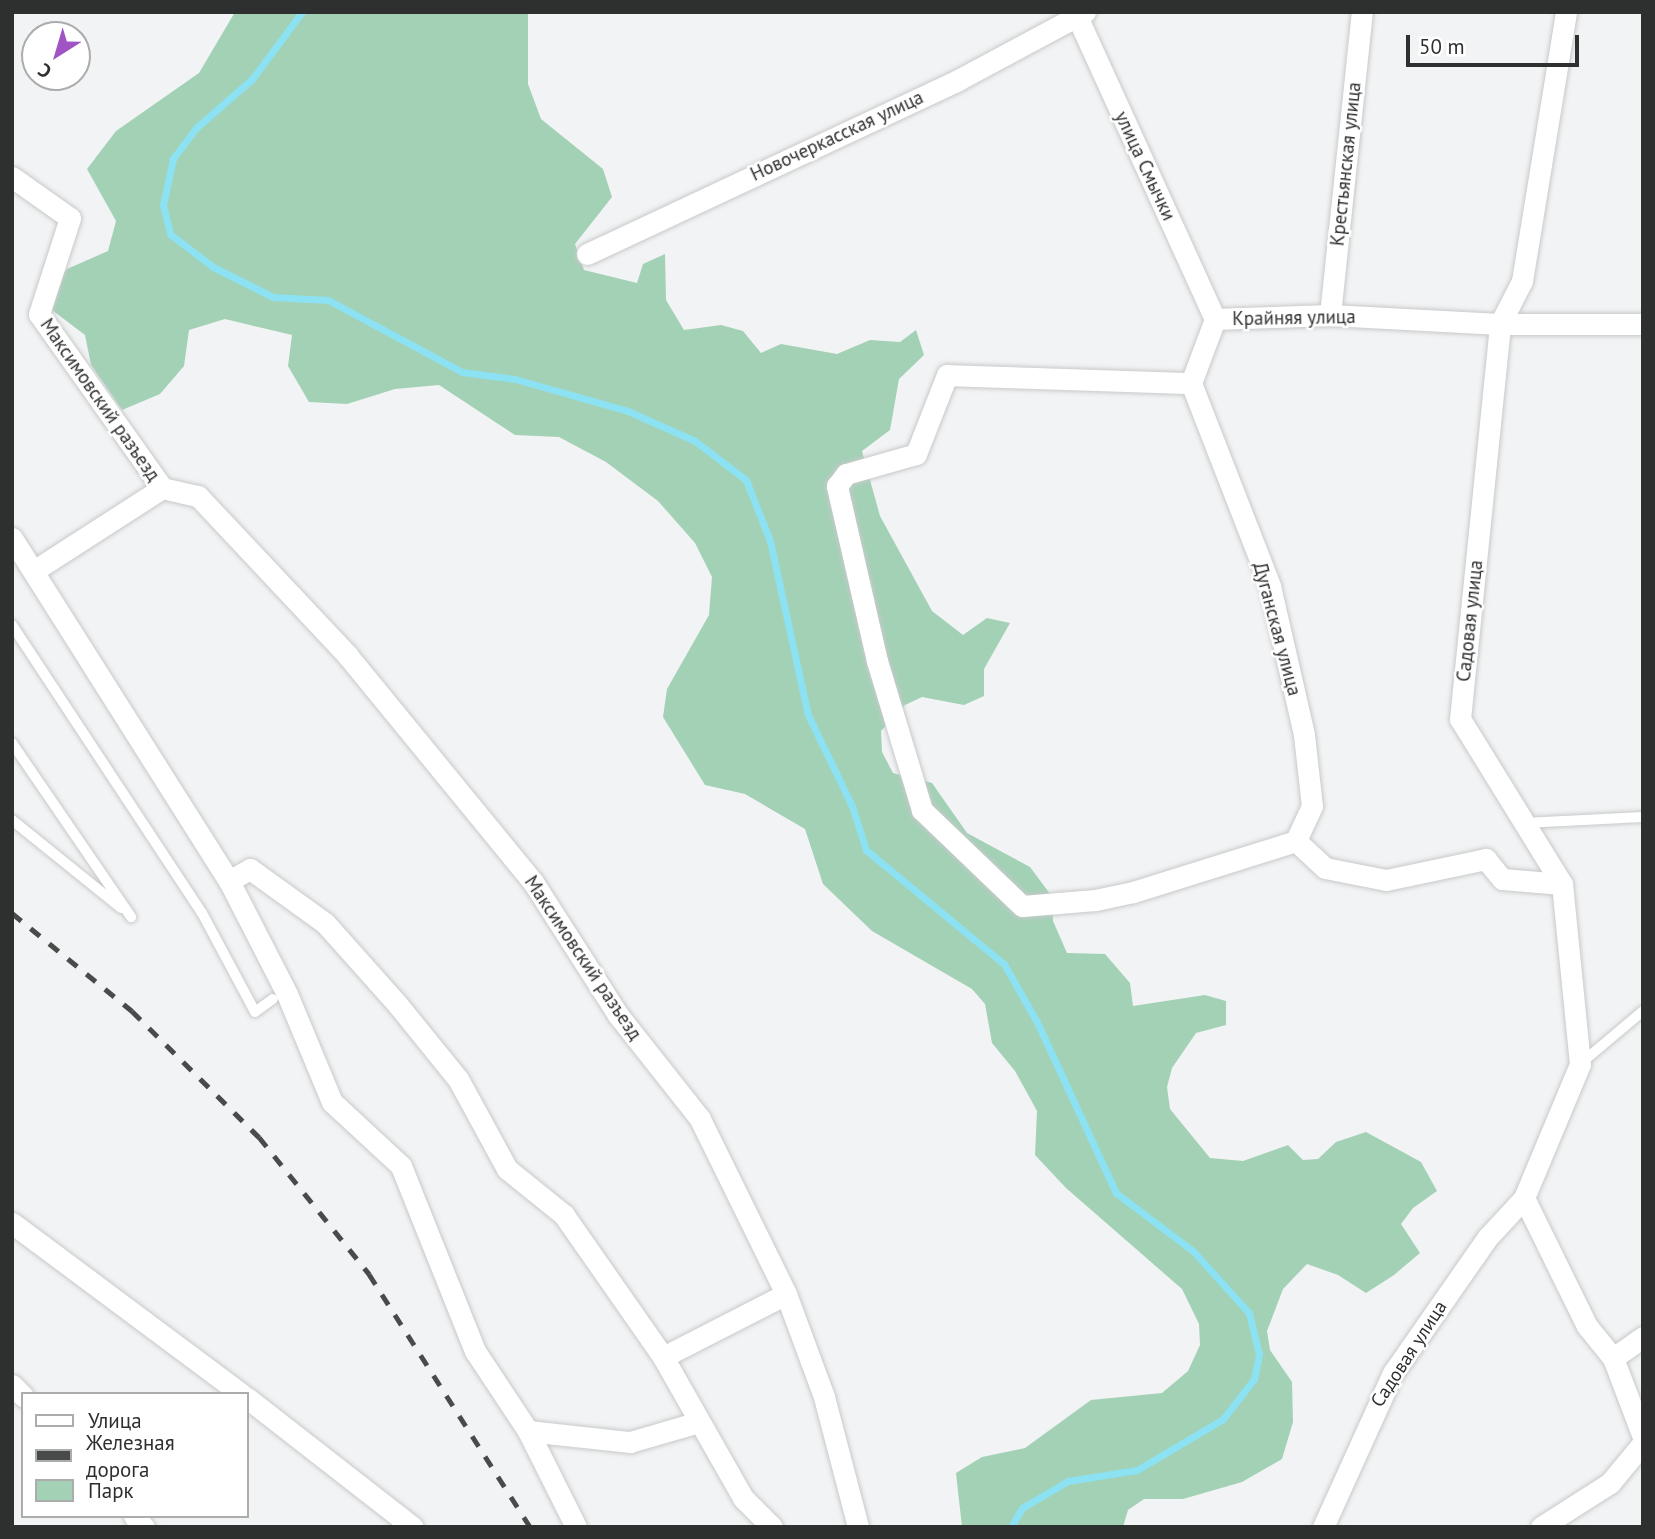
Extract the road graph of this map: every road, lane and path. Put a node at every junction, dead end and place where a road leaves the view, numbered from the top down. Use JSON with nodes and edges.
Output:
{"nodes":[{"id":1,"x":1362,"y":12,"type":"edge"},
{"id":2,"x":1566,"y":12,"type":"edge"},
{"id":3,"x":1079,"y":13,"type":"edge"},
{"id":4,"x":12,"y":177,"type":"edge"},
{"id":5,"x":587,"y":254,"type":"dead end"},
{"id":6,"x":1330,"y":315,"type":"junction"},
{"id":7,"x":1215,"y":319,"type":"junction"},
{"id":8,"x":1500,"y":324,"type":"junction"},
{"id":9,"x":1643,"y":324,"type":"edge"},
{"id":10,"x":1191,"y":383,"type":"junction"},
{"id":11,"x":162,"y":488,"type":"junction"},
{"id":12,"x":12,"y":538,"type":"edge"},
{"id":13,"x":35,"y":570,"type":"junction"},
{"id":14,"x":12,"y":625,"type":"edge"},
{"id":15,"x":12,"y":743,"type":"edge"},
{"id":16,"x":1643,"y":817,"type":"edge"},
{"id":17,"x":12,"y":820,"type":"edge"},
{"id":18,"x":1521,"y":823,"type":"junction"},
{"id":19,"x":1296,"y":841,"type":"junction"},
{"id":20,"x":229,"y":881,"type":"junction"},
{"id":21,"x":1562,"y":884,"type":"junction"},
{"id":22,"x":273,"y":999,"type":"dead end"},
{"id":23,"x":1643,"y":1011,"type":"edge"},
{"id":24,"x":1580,"y":1064,"type":"junction"},
{"id":25,"x":1524,"y":1198,"type":"junction"},
{"id":26,"x":12,"y":1223,"type":"edge"},
{"id":27,"x":786,"y":1294,"type":"junction"},
{"id":28,"x":1643,"y":1337,"type":"edge"},
{"id":29,"x":663,"y":1357,"type":"junction"},
{"id":30,"x":1613,"y":1358,"type":"junction"},
{"id":31,"x":238,"y":1392,"type":"edge"},
{"id":32,"x":248,"y":1399,"type":"edge"},
{"id":33,"x":699,"y":1422,"type":"junction"},
{"id":34,"x":528,"y":1430,"type":"junction"},
{"id":35,"x":1643,"y":1437,"type":"edge"},
{"id":36,"x":1643,"y":1443,"type":"edge"},
{"id":37,"x":412,"y":1527,"type":"edge"},
{"id":38,"x":576,"y":1527,"type":"edge"},
{"id":39,"x":772,"y":1527,"type":"edge"},
{"id":40,"x":858,"y":1527,"type":"edge"},
{"id":41,"x":1323,"y":1527,"type":"edge"},
{"id":42,"x":1541,"y":1527,"type":"edge"}],
"edges":[{"from":1,"to":6,"type":"street","name":"Крестьянская улица"},
{"from":2,"to":8,"type":"street","name":"Садовая улица"},
{"from":3,"to":5,"type":"street","name":"Новочеркасская улица"},
{"from":3,"to":7,"type":"street","name":"улица Смычки"},
{"from":4,"to":11,"type":"street","name":"Максимовский разъезд"},
{"from":6,"to":7,"type":"street","name":"Крайняя улица"},
{"from":6,"to":8,"type":"street","name":"Крайняя улица"},
{"from":7,"to":10,"type":"street","name":"Крайняя улица"},
{"from":8,"to":9,"type":"street","name":"Крайняя улица"},
{"from":8,"to":18,"type":"street","name":"Садовая улица"},
{"from":10,"to":19,"type":"street","name":"Дуганская улица"},
{"from":10,"to":19,"type":"street"},
{"from":11,"to":13,"type":"street","name":"Максимовский разъезд"},
{"from":11,"to":27,"type":"street","name":"Максимовский разъезд"},
{"from":12,"to":13,"type":"street"},
{"from":13,"to":20,"type":"street"},
{"from":14,"to":22,"type":"lane"},
{"from":15,"to":17,"type":"lane"},
{"from":16,"to":18,"type":"lane"},
{"from":18,"to":21,"type":"street","name":"Садовая улица"},
{"from":19,"to":21,"type":"street"},
{"from":20,"to":29,"type":"street"},
{"from":20,"to":34,"type":"street"},
{"from":21,"to":24,"type":"street","name":"Садовая улица"},
{"from":23,"to":24,"type":"lane"},
{"from":24,"to":25,"type":"street","name":"Садовая улица"},
{"from":25,"to":30,"type":"street"},
{"from":25,"to":41,"type":"street","name":"Садовая улица"},
{"from":26,"to":31,"type":"street"},
{"from":27,"to":29,"type":"street"},
{"from":27,"to":40,"type":"street","name":"Максимовский разъезд"},
{"from":28,"to":30,"type":"street"},
{"from":29,"to":33,"type":"street"},
{"from":30,"to":35,"type":"street"},
{"from":32,"to":37,"type":"street"},
{"from":33,"to":34,"type":"street"},
{"from":33,"to":39,"type":"street"},
{"from":34,"to":38,"type":"street"},
{"from":36,"to":42,"type":"street"}]}
